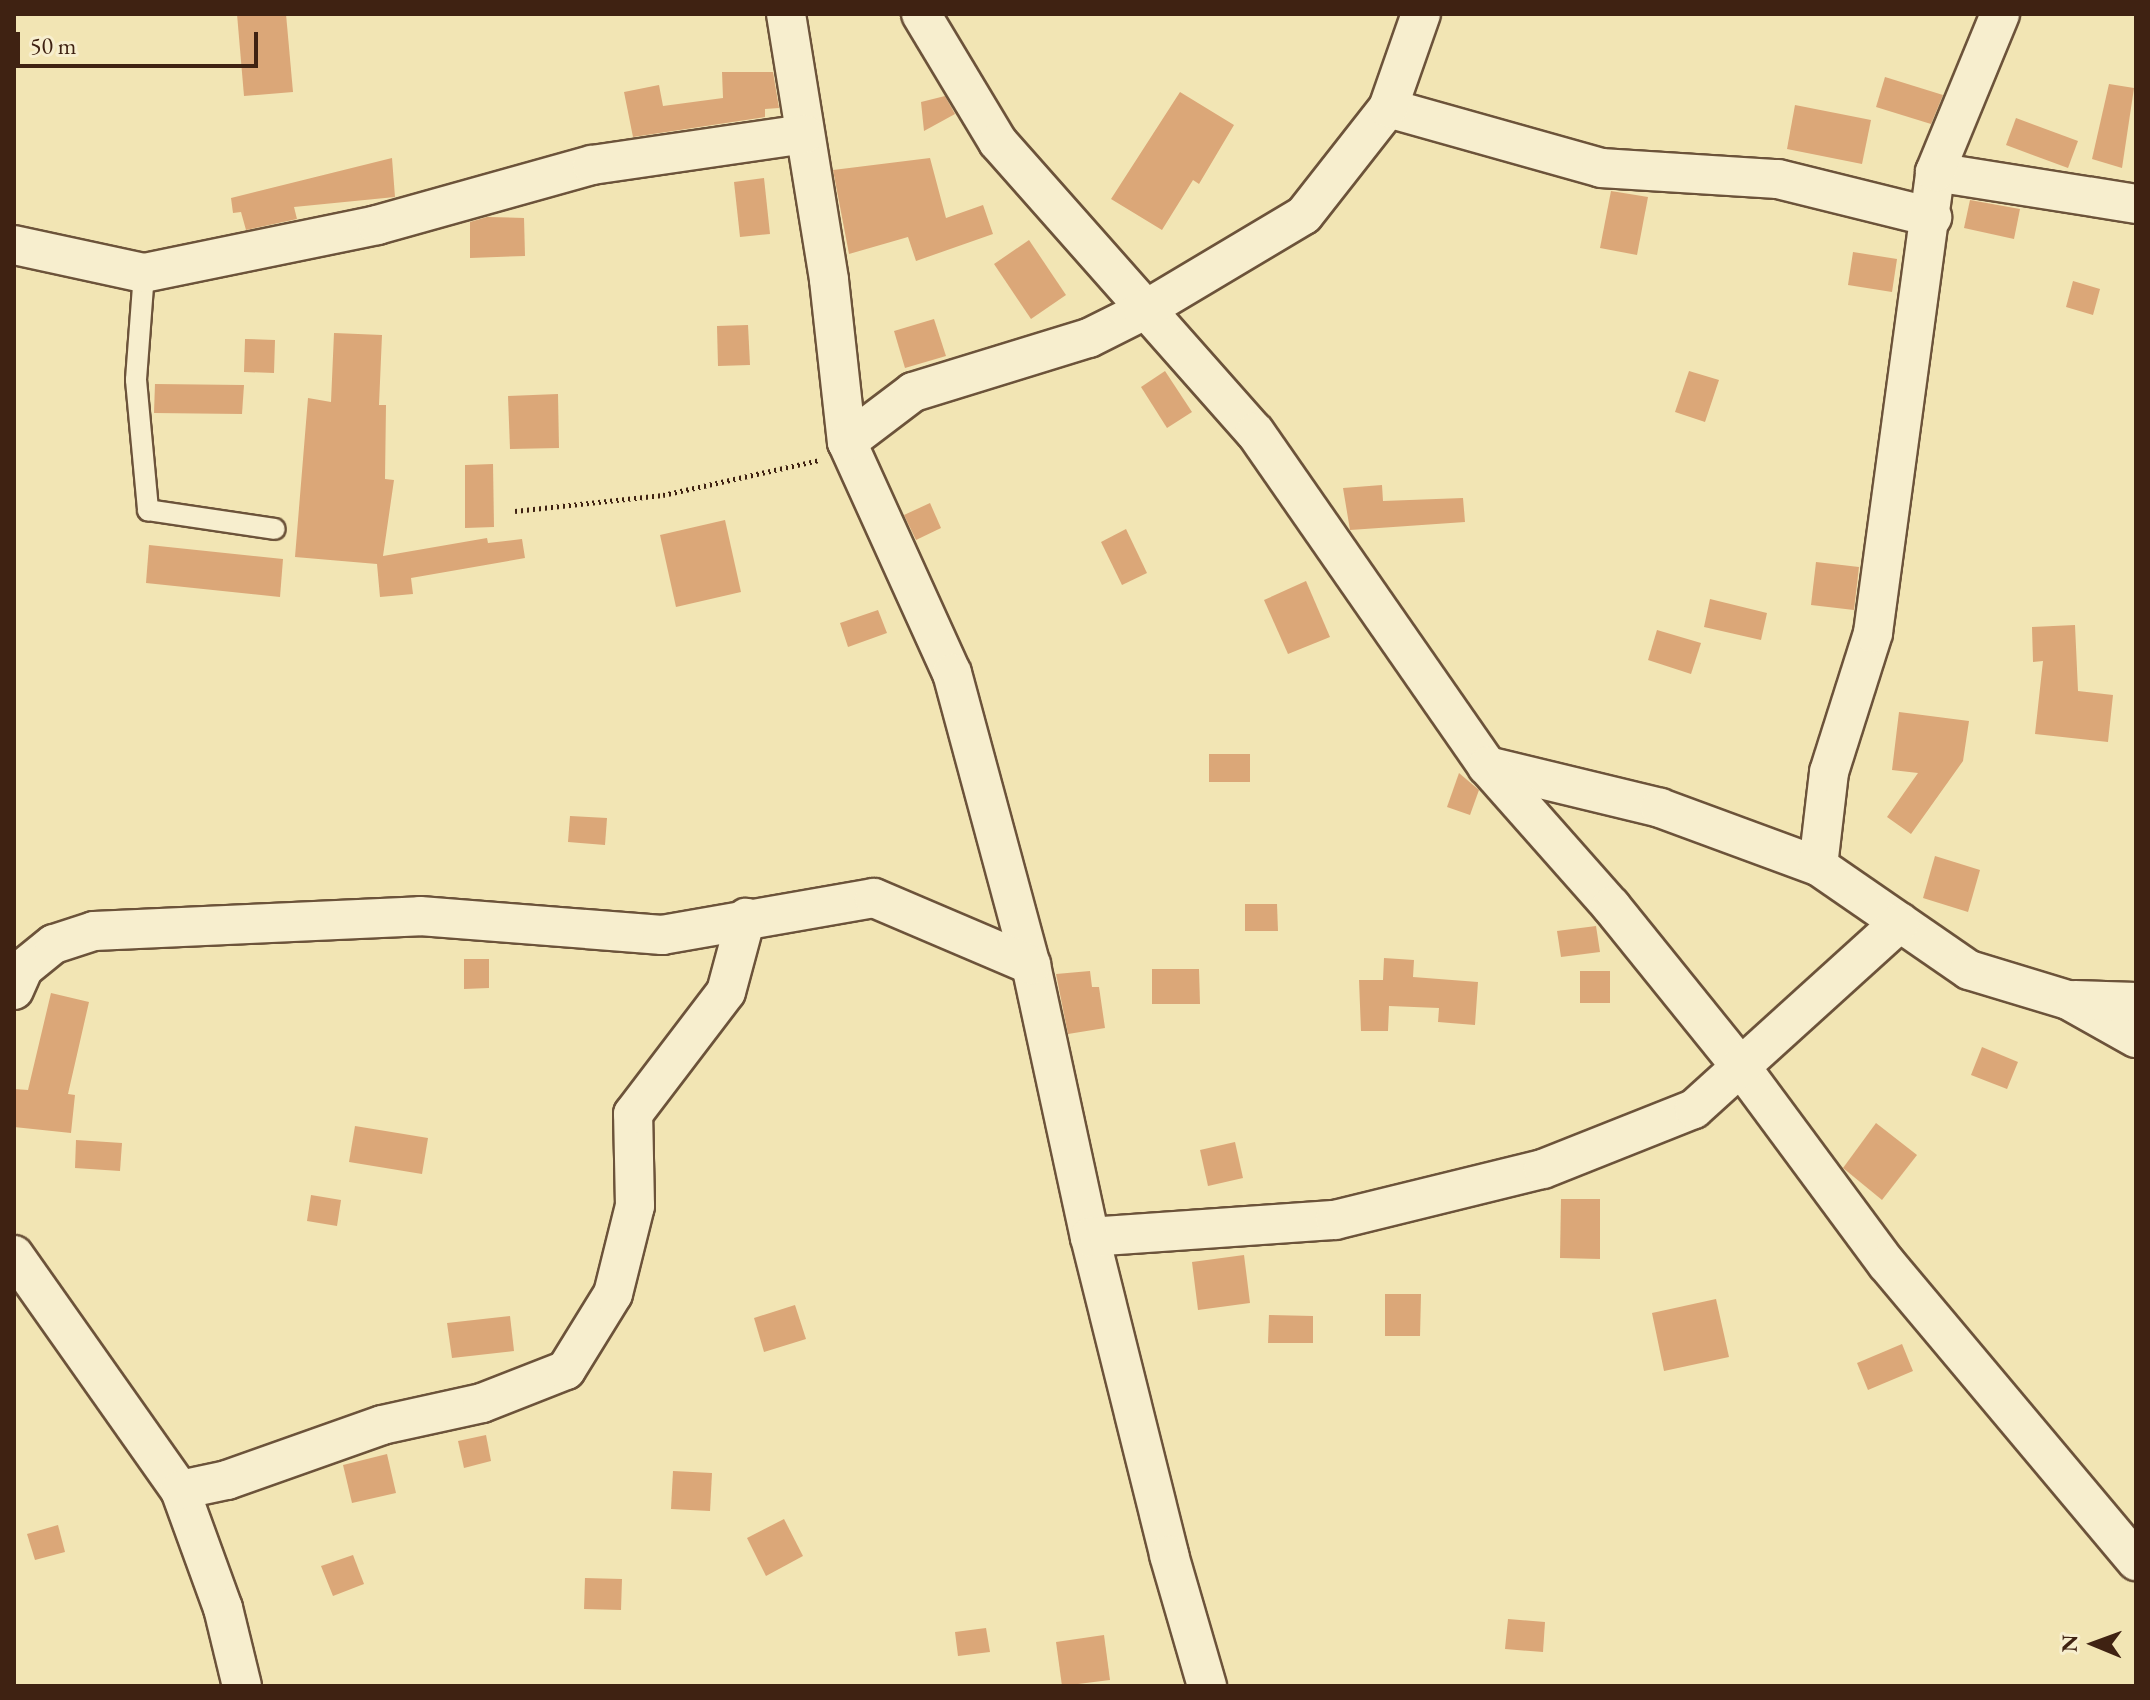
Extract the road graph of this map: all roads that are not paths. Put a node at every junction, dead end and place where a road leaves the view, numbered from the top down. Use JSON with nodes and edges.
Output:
{"nodes":[{"id":1,"x":786,"y":14,"type":"edge"},
{"id":2,"x":921,"y":14,"type":"edge"},
{"id":3,"x":1421,"y":14,"type":"edge"},
{"id":4,"x":2000,"y":14,"type":"edge"},
{"id":5,"x":1388,"y":108,"type":"junction"},
{"id":6,"x":804,"y":134,"type":"junction"},
{"id":7,"x":1935,"y":172,"type":"junction"},
{"id":8,"x":2136,"y":204,"type":"edge"},
{"id":9,"x":1932,"y":217,"type":"junction"},
{"id":10,"x":14,"y":245,"type":"edge"},
{"id":11,"x":144,"y":273,"type":"junction"},
{"id":12,"x":1143,"y":311,"type":"junction"},
{"id":13,"x":849,"y":447,"type":"junction"},
{"id":14,"x":275,"y":529,"type":"dead end"},
{"id":15,"x":1487,"y":766,"type":"junction"},
{"id":16,"x":1818,"y":866,"type":"junction"},
{"id":17,"x":746,"y":918,"type":"junction"},
{"id":18,"x":1900,"y":922,"type":"junction"},
{"id":19,"x":1031,"y":965,"type":"junction"},
{"id":20,"x":14,"y":990,"type":"edge"},
{"id":21,"x":2068,"y":1000,"type":"junction"},
{"id":22,"x":2136,"y":1002,"type":"edge"},
{"id":23,"x":2136,"y":1038,"type":"edge"},
{"id":24,"x":1741,"y":1067,"type":"junction"},
{"id":25,"x":1090,"y":1237,"type":"junction"},
{"id":26,"x":14,"y":1255,"type":"edge"},
{"id":27,"x":180,"y":1490,"type":"junction"},
{"id":28,"x":2136,"y":1561,"type":"edge"},
{"id":29,"x":242,"y":1686,"type":"edge"},
{"id":30,"x":1207,"y":1686,"type":"edge"}],
"edges":[{"from":1,"to":6,"type":"street"},
{"from":2,"to":12,"type":"street"},
{"from":3,"to":5,"type":"street"},
{"from":4,"to":7,"type":"street"},
{"from":5,"to":9,"type":"street"},
{"from":5,"to":12,"type":"street"},
{"from":6,"to":11,"type":"street"},
{"from":6,"to":13,"type":"street"},
{"from":7,"to":8,"type":"street"},
{"from":7,"to":9,"type":"street"},
{"from":9,"to":16,"type":"street"},
{"from":10,"to":11,"type":"street"},
{"from":11,"to":14,"type":"lane"},
{"from":12,"to":13,"type":"street"},
{"from":12,"to":15,"type":"street"},
{"from":13,"to":19,"type":"street"},
{"from":15,"to":16,"type":"street"},
{"from":15,"to":24,"type":"street"},
{"from":16,"to":18,"type":"street"},
{"from":17,"to":19,"type":"street"},
{"from":17,"to":20,"type":"street"},
{"from":17,"to":27,"type":"street"},
{"from":18,"to":21,"type":"street"},
{"from":18,"to":24,"type":"street"},
{"from":19,"to":25,"type":"street"},
{"from":21,"to":22,"type":"street"},
{"from":21,"to":23,"type":"street"},
{"from":24,"to":25,"type":"street"},
{"from":24,"to":28,"type":"street"},
{"from":25,"to":30,"type":"street"},
{"from":26,"to":27,"type":"street"},
{"from":27,"to":29,"type":"street"}]}
